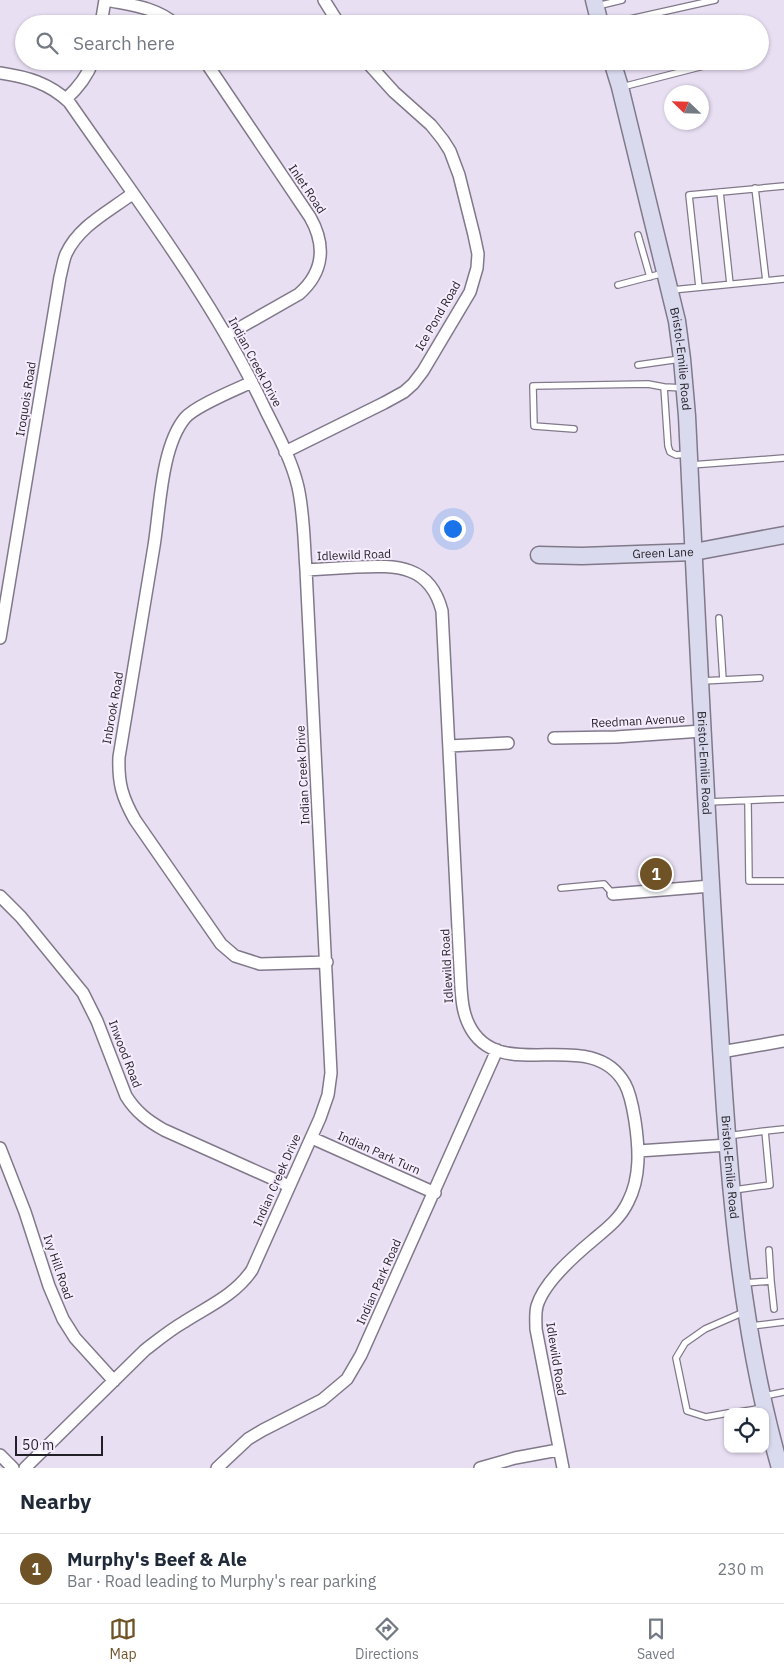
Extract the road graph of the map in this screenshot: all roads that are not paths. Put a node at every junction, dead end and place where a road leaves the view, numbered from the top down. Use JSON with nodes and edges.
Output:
{"nodes":[{"id":1,"x":106,"y":0,"type":"edge"},
{"id":2,"x":324,"y":0,"type":"edge"},
{"id":3,"x":622,"y":0,"type":"edge"},
{"id":4,"x":715,"y":0,"type":"edge"},
{"id":5,"x":594,"y":3,"type":"edge"},
{"id":6,"x":104,"y":15,"type":"edge"},
{"id":7,"x":162,"y":15,"type":"edge"},
{"id":8,"x":333,"y":15,"type":"edge"},
{"id":9,"x":648,"y":15,"type":"edge"},
{"id":10,"x":88,"y":70,"type":"edge"},
{"id":11,"x":211,"y":70,"type":"edge"},
{"id":12,"x":374,"y":70,"type":"edge"},
{"id":13,"x":615,"y":70,"type":"edge"},
{"id":14,"x":687,"y":70,"type":"edge"},
{"id":15,"x":0,"y":73,"type":"edge"},
{"id":16,"x":620,"y":87,"type":"junction"},
{"id":17,"x":66,"y":99,"type":"junction"},
{"id":18,"x":784,"y":186,"type":"edge"},
{"id":19,"x":755,"y":188,"type":"junction"},
{"id":20,"x":720,"y":192,"type":"junction"},
{"id":21,"x":132,"y":194,"type":"junction"},
{"id":22,"x":638,"y":235,"type":"dead end"},
{"id":23,"x":658,"y":274,"type":"junction"},
{"id":24,"x":784,"y":279,"type":"edge"},
{"id":25,"x":766,"y":280,"type":"junction"},
{"id":26,"x":730,"y":284,"type":"junction"},
{"id":27,"x":618,"y":285,"type":"dead end"},
{"id":28,"x":699,"y":288,"type":"junction"},
{"id":29,"x":670,"y":290,"type":"junction"},
{"id":30,"x":227,"y":336,"type":"junction"},
{"id":31,"x":682,"y":359,"type":"junction"},
{"id":32,"x":638,"y":365,"type":"dead end"},
{"id":33,"x":252,"y":382,"type":"junction"},
{"id":34,"x":664,"y":387,"type":"junction"},
{"id":35,"x":685,"y":388,"type":"junction"},
{"id":36,"x":574,"y":429,"type":"dead end"},
{"id":37,"x":286,"y":452,"type":"junction"},
{"id":38,"x":784,"y":458,"type":"edge"},
{"id":39,"x":689,"y":460,"type":"junction"},
{"id":40,"x":784,"y":535,"type":"edge"},
{"id":41,"x":694,"y":552,"type":"junction"},
{"id":42,"x":539,"y":554,"type":"dead end"},
{"id":43,"x":306,"y":570,"type":"junction"},
{"id":44,"x":719,"y":618,"type":"dead end"},
{"id":45,"x":0,"y":638,"type":"edge"},
{"id":46,"x":760,"y":678,"type":"dead end"},
{"id":47,"x":723,"y":680,"type":"junction"},
{"id":48,"x":700,"y":681,"type":"junction"},
{"id":49,"x":702,"y":731,"type":"junction"},
{"id":50,"x":554,"y":738,"type":"dead end"},
{"id":51,"x":508,"y":743,"type":"dead end"},
{"id":52,"x":449,"y":746,"type":"junction"},
{"id":53,"x":784,"y":799,"type":"edge"},
{"id":54,"x":748,"y":801,"type":"junction"},
{"id":55,"x":706,"y":802,"type":"junction"},
{"id":56,"x":784,"y":881,"type":"edge"},
{"id":57,"x":711,"y":886,"type":"junction"},
{"id":58,"x":561,"y":888,"type":"dead end"},
{"id":59,"x":614,"y":894,"type":"joint"},
{"id":60,"x":0,"y":896,"type":"edge"},
{"id":61,"x":327,"y":962,"type":"junction"},
{"id":62,"x":784,"y":1041,"type":"edge"},
{"id":63,"x":497,"y":1050,"type":"junction"},
{"id":64,"x":721,"y":1052,"type":"junction"},
{"id":65,"x":784,"y":1129,"type":"edge"},
{"id":66,"x":765,"y":1131,"type":"junction"},
{"id":67,"x":312,"y":1138,"type":"junction"},
{"id":68,"x":728,"y":1141,"type":"junction"},
{"id":69,"x":0,"y":1148,"type":"edge"},
{"id":70,"x":638,"y":1151,"type":"junction"},
{"id":71,"x":290,"y":1186,"type":"junction"},
{"id":72,"x":732,"y":1190,"type":"junction"},
{"id":73,"x":435,"y":1193,"type":"junction"},
{"id":74,"x":769,"y":1250,"type":"dead end"},
{"id":75,"x":771,"y":1281,"type":"junction"},
{"id":76,"x":742,"y":1283,"type":"junction"},
{"id":77,"x":774,"y":1310,"type":"dead end"},
{"id":78,"x":747,"y":1319,"type":"junction"},
{"id":79,"x":784,"y":1322,"type":"edge"},
{"id":80,"x":114,"y":1381,"type":"junction"},
{"id":81,"x":784,"y":1392,"type":"edge"},
{"id":82,"x":764,"y":1402,"type":"junction"},
{"id":83,"x":749,"y":1408,"type":"edge"},
{"id":84,"x":724,"y":1414,"type":"edge"},
{"id":85,"x":558,"y":1450,"type":"junction"},
{"id":86,"x":0,"y":1455,"type":"edge"},
{"id":87,"x":13,"y":1468,"type":"edge"},
{"id":88,"x":25,"y":1468,"type":"edge"},
{"id":89,"x":217,"y":1468,"type":"edge"},
{"id":90,"x":480,"y":1468,"type":"edge"},
{"id":91,"x":562,"y":1468,"type":"edge"},
{"id":92,"x":780,"y":1468,"type":"edge"}],
"edges":[{"from":1,"to":6,"type":"street"},
{"from":1,"to":7,"type":"street"},
{"from":2,"to":8,"type":"street"},
{"from":3,"to":5,"type":"lane"},
{"from":4,"to":9,"type":"lane"},
{"from":10,"to":17,"type":"street"},
{"from":11,"to":30,"type":"street","name":"Inlet Road"},
{"from":12,"to":37,"type":"street","name":"Ice Pond Road"},
{"from":13,"to":16,"type":"street","name":"Bristol-Emilie Road"},
{"from":14,"to":16,"type":"lane"},
{"from":15,"to":17,"type":"street","name":"Indian Creek Drive"},
{"from":16,"to":23,"type":"street","name":"Bristol-Emilie Road"},
{"from":17,"to":21,"type":"street","name":"Indian Creek Drive"},
{"from":18,"to":19,"type":"lane"},
{"from":19,"to":20,"type":"lane"},
{"from":19,"to":25,"type":"lane"},
{"from":20,"to":26,"type":"lane"},
{"from":20,"to":28,"type":"lane"},
{"from":21,"to":30,"type":"street","name":"Indian Creek Drive"},
{"from":21,"to":45,"type":"street","name":"Iroquois Road"},
{"from":22,"to":23,"type":"lane"},
{"from":23,"to":27,"type":"lane"},
{"from":23,"to":29,"type":"street","name":"Bristol-Emilie Road"},
{"from":24,"to":25,"type":"lane"},
{"from":25,"to":26,"type":"lane"},
{"from":26,"to":28,"type":"lane"},
{"from":28,"to":29,"type":"lane"},
{"from":29,"to":31,"type":"street","name":"Bristol-Emilie Road"},
{"from":30,"to":33,"type":"street","name":"Indian Creek Drive"},
{"from":31,"to":32,"type":"lane"},
{"from":31,"to":35,"type":"street","name":"Bristol-Emilie Road"},
{"from":33,"to":37,"type":"street","name":"Indian Creek Drive"},
{"from":33,"to":61,"type":"street","name":"Inbrook Road"},
{"from":34,"to":35,"type":"lane"},
{"from":34,"to":36,"type":"lane"},
{"from":34,"to":39,"type":"lane"},
{"from":35,"to":39,"type":"street","name":"Bristol-Emilie Road"},
{"from":37,"to":43,"type":"street","name":"Indian Creek Drive"},
{"from":38,"to":39,"type":"lane"},
{"from":39,"to":41,"type":"street","name":"Bristol-Emilie Road"},
{"from":40,"to":41,"type":"street","name":"Green Lane"},
{"from":41,"to":42,"type":"street","name":"Green Lane"},
{"from":41,"to":48,"type":"street","name":"Bristol-Emilie Road"},
{"from":43,"to":52,"type":"street","name":"Idlewild Road"},
{"from":43,"to":61,"type":"street","name":"Indian Creek Drive"},
{"from":44,"to":47,"type":"lane"},
{"from":46,"to":47,"type":"lane"},
{"from":47,"to":48,"type":"lane"},
{"from":48,"to":49,"type":"street","name":"Bristol-Emilie Road"},
{"from":49,"to":50,"type":"street","name":"Reedman Avenue"},
{"from":49,"to":55,"type":"street","name":"Bristol-Emilie Road"},
{"from":51,"to":52,"type":"street"},
{"from":52,"to":63,"type":"street","name":"Idlewild Road"},
{"from":53,"to":54,"type":"lane"},
{"from":54,"to":55,"type":"lane"},
{"from":54,"to":56,"type":"lane"},
{"from":55,"to":57,"type":"street","name":"Bristol-Emilie Road"},
{"from":57,"to":59,"type":"street"},
{"from":57,"to":64,"type":"street","name":"Bristol-Emilie Road"},
{"from":58,"to":59,"type":"lane"},
{"from":60,"to":71,"type":"street","name":"Inwood Road"},
{"from":61,"to":67,"type":"street","name":"Indian Creek Drive"},
{"from":62,"to":64,"type":"street"},
{"from":63,"to":70,"type":"street","name":"Idlewild Road"},
{"from":63,"to":73,"type":"street","name":"Indian Park Road"},
{"from":64,"to":68,"type":"street","name":"Bristol-Emilie Road"},
{"from":65,"to":66,"type":"lane"},
{"from":66,"to":68,"type":"lane"},
{"from":66,"to":72,"type":"lane"},
{"from":67,"to":71,"type":"street","name":"Indian Creek Drive"},
{"from":67,"to":73,"type":"street","name":"Indian Park Turn"},
{"from":68,"to":70,"type":"street"},
{"from":68,"to":72,"type":"street","name":"Bristol-Emilie Road"},
{"from":69,"to":80,"type":"street","name":"Ivy Hill Road"},
{"from":70,"to":85,"type":"street","name":"Idlewild Road"},
{"from":71,"to":80,"type":"street","name":"Indian Creek Drive"},
{"from":72,"to":76,"type":"street","name":"Bristol-Emilie Road"},
{"from":73,"to":89,"type":"street","name":"Indian Park Road"},
{"from":74,"to":75,"type":"lane"},
{"from":75,"to":76,"type":"lane"},
{"from":75,"to":77,"type":"lane"},
{"from":76,"to":78,"type":"street","name":"Bristol-Emilie Road"},
{"from":78,"to":79,"type":"lane"},
{"from":78,"to":82,"type":"street","name":"Bristol-Emilie Road"},
{"from":78,"to":84,"type":"lane"},
{"from":80,"to":88,"type":"street","name":"Indian Creek Drive"},
{"from":81,"to":82,"type":"lane"},
{"from":82,"to":83,"type":"lane"},
{"from":82,"to":92,"type":"street","name":"Bristol-Emilie Road"},
{"from":85,"to":90,"type":"street"},
{"from":85,"to":91,"type":"street","name":"Idlewild Road"},
{"from":86,"to":87,"type":"street"}]}
